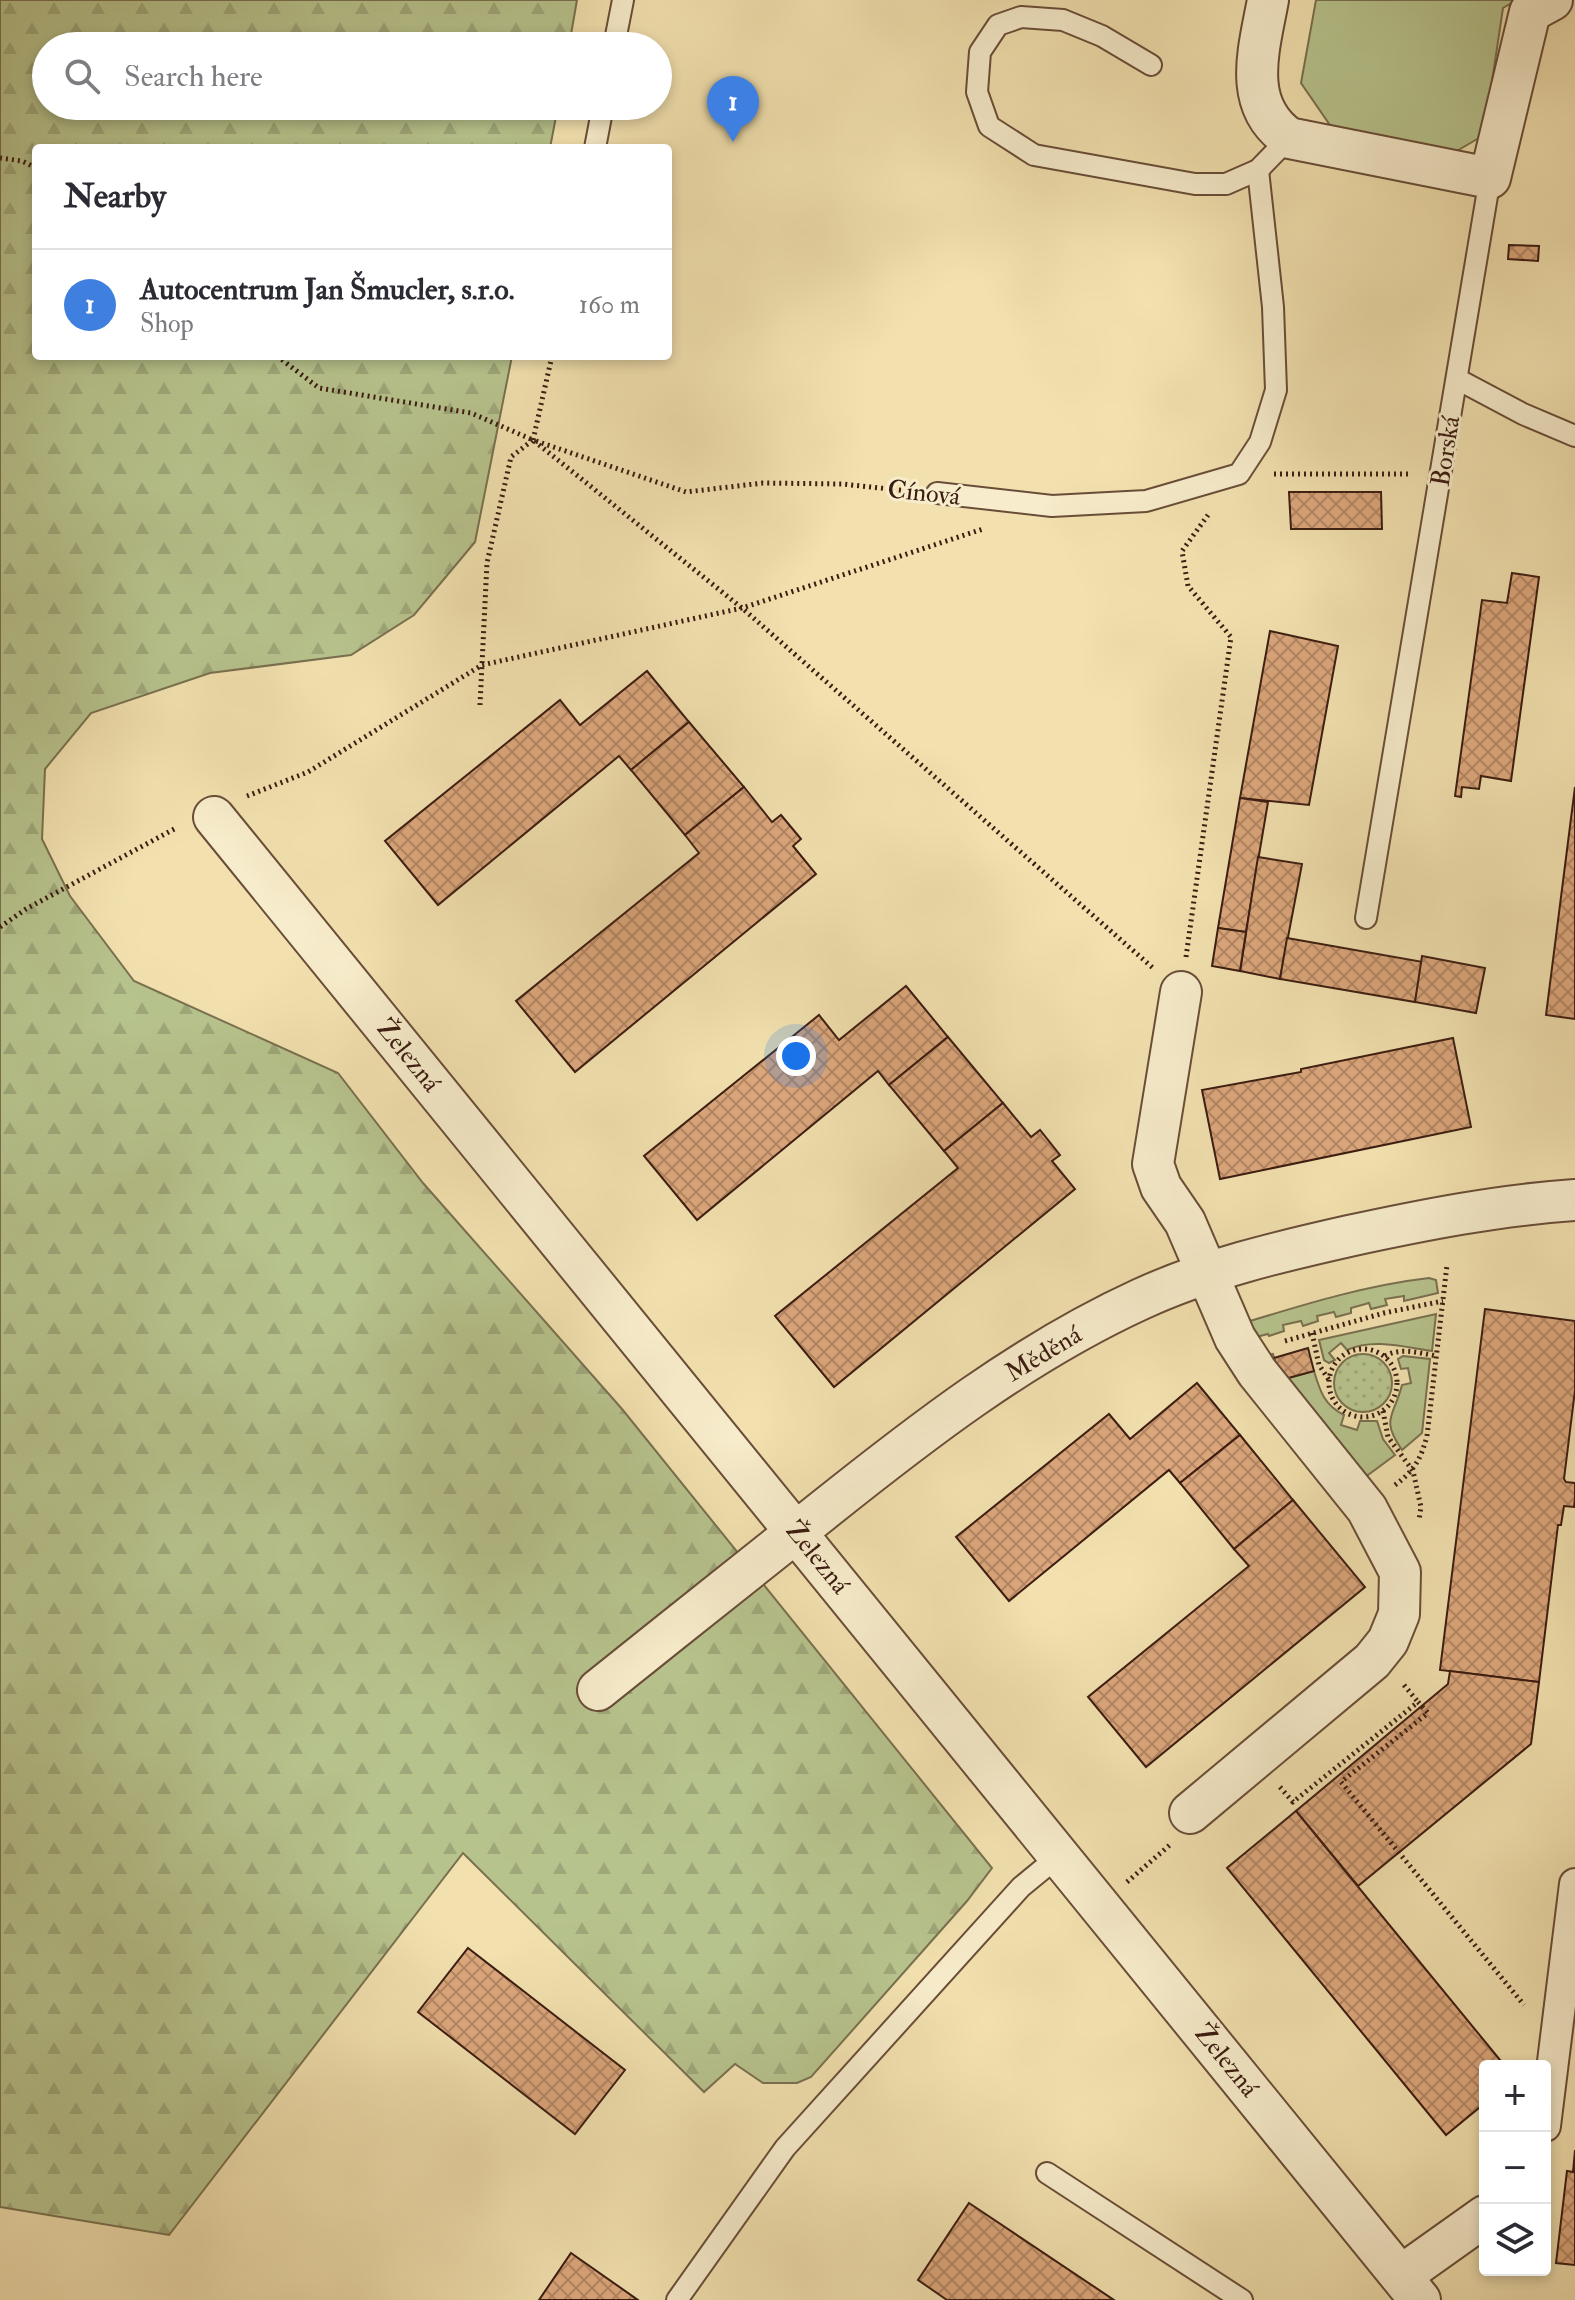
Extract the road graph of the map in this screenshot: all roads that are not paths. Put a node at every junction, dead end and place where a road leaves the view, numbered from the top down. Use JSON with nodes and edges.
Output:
{"nodes":[{"id":1,"x":623,"y":0,"type":"edge"},
{"id":2,"x":1268,"y":0,"type":"edge"},
{"id":3,"x":1539,"y":4,"type":"edge"},
{"id":4,"x":617,"y":32,"type":"edge"},
{"id":5,"x":1151,"y":65,"type":"dead end"},
{"id":6,"x":600,"y":120,"type":"edge"},
{"id":7,"x":1289,"y":138,"type":"junction"},
{"id":8,"x":596,"y":144,"type":"edge"},
{"id":9,"x":1258,"y":170,"type":"junction"},
{"id":10,"x":1490,"y":178,"type":"junction"},
{"id":11,"x":1457,"y":379,"type":"junction"},
{"id":12,"x":1575,"y":436,"type":"edge"},
{"id":13,"x":937,"y":493,"type":"road end"},
{"id":14,"x":210,"y":814,"type":"road end"},
{"id":15,"x":1366,"y":918,"type":"dead end"},
{"id":16,"x":1181,"y":992,"type":"road end"},
{"id":17,"x":1575,"y":1200,"type":"edge"},
{"id":18,"x":1208,"y":1273,"type":"junction"},
{"id":19,"x":797,"y":1531,"type":"junction"},
{"id":20,"x":598,"y":1690,"type":"dead end"},
{"id":21,"x":1190,"y":1813,"type":"road end"},
{"id":22,"x":1060,"y":1855,"type":"junction"},
{"id":23,"x":1575,"y":1884,"type":"edge"},
{"id":24,"x":1551,"y":2076,"type":"edge"},
{"id":25,"x":1047,"y":2173,"type":"dead end"},
{"id":26,"x":1479,"y":2222,"type":"edge"},
{"id":27,"x":1411,"y":2287,"type":"edge"},
{"id":28,"x":677,"y":2300,"type":"edge"},
{"id":29,"x":1242,"y":2300,"type":"edge"}],
"edges":[{"from":1,"to":4,"type":"lane"},
{"from":2,"to":7,"type":"street"},
{"from":3,"to":10,"type":"street","name":"Borská"},
{"from":5,"to":9,"type":"lane"},
{"from":6,"to":8,"type":"lane"},
{"from":7,"to":9,"type":"lane"},
{"from":7,"to":10,"type":"street"},
{"from":9,"to":13,"type":"lane","name":"Cínová"},
{"from":10,"to":11,"type":"lane","name":"Borská"},
{"from":11,"to":12,"type":"lane"},
{"from":11,"to":15,"type":"lane","name":"Borská"},
{"from":14,"to":19,"type":"street","name":"Železná"},
{"from":16,"to":18,"type":"street"},
{"from":17,"to":18,"type":"street","name":"Měděná"},
{"from":18,"to":19,"type":"street","name":"Měděná"},
{"from":18,"to":21,"type":"street"},
{"from":19,"to":20,"type":"street","name":"Měděná"},
{"from":19,"to":22,"type":"street","name":"Železná"},
{"from":22,"to":27,"type":"street","name":"Železná"},
{"from":22,"to":28,"type":"lane"},
{"from":23,"to":24,"type":"street"},
{"from":25,"to":29,"type":"lane"},
{"from":26,"to":27,"type":"street"}]}
